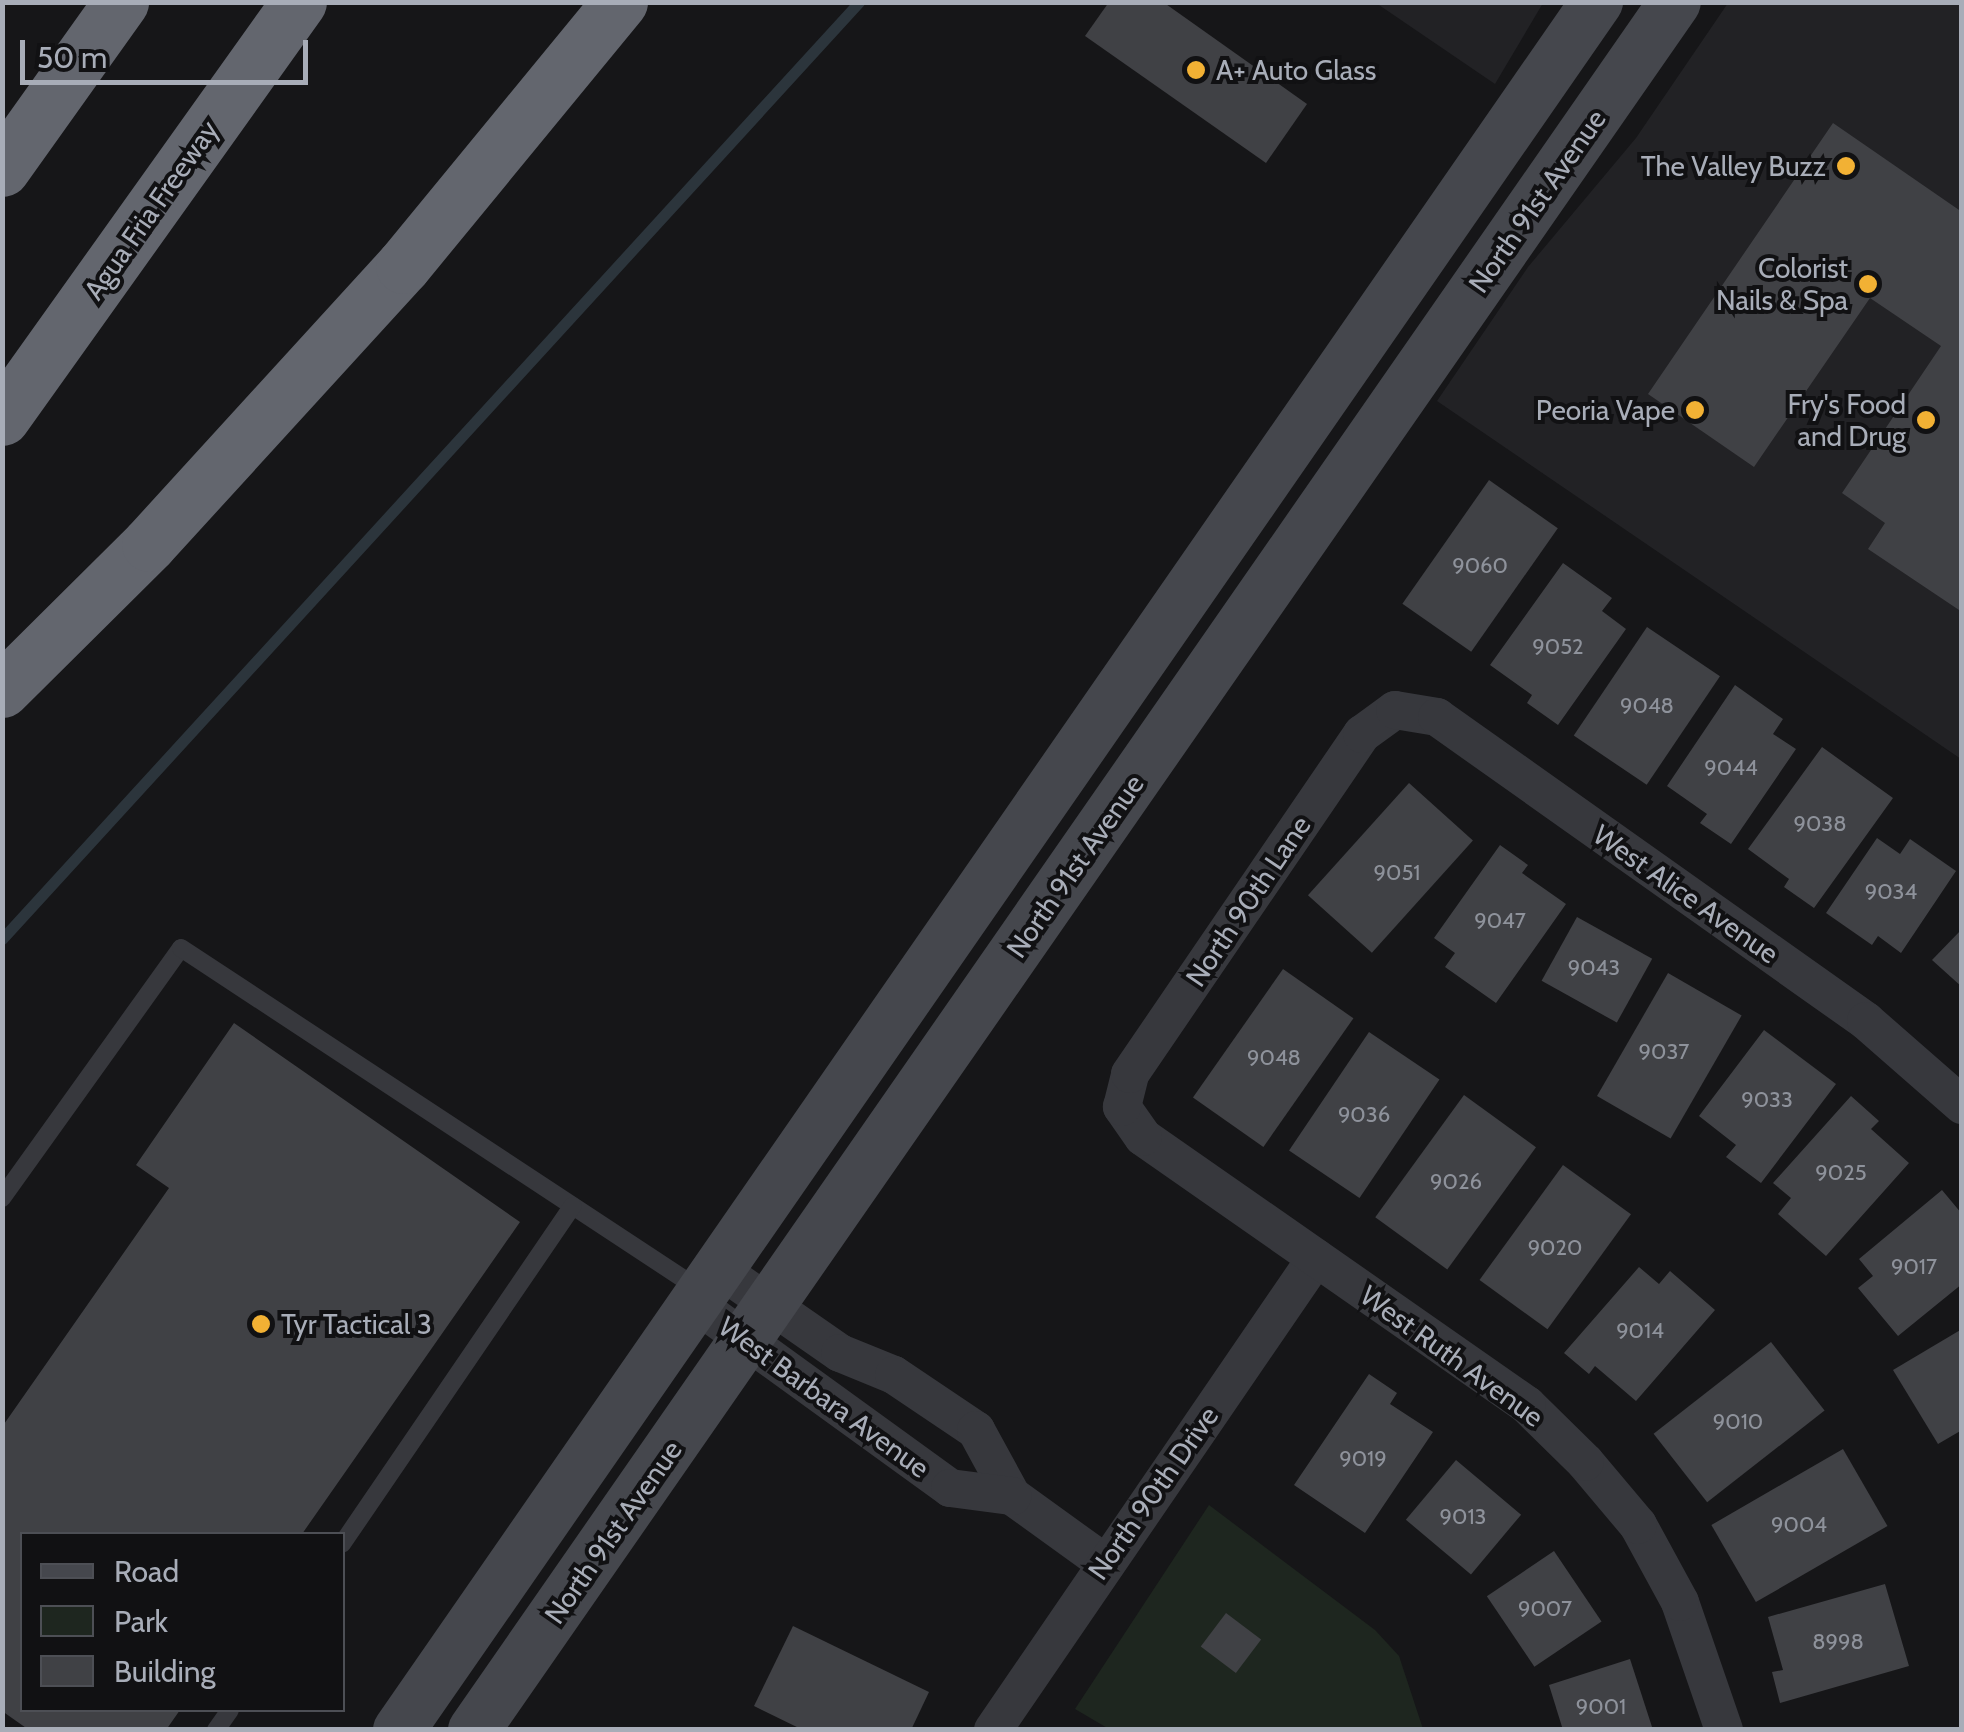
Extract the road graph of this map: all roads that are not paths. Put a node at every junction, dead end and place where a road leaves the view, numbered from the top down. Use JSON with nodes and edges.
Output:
{"nodes":[{"id":1,"x":121,"y":2,"type":"edge"},
{"id":2,"x":299,"y":2,"type":"edge"},
{"id":3,"x":620,"y":2,"type":"edge"},
{"id":4,"x":1596,"y":2,"type":"edge"},
{"id":5,"x":1675,"y":2,"type":"edge"},
{"id":6,"x":2,"y":169,"type":"edge"},
{"id":7,"x":2,"y":418,"type":"edge"},
{"id":8,"x":2,"y":690,"type":"edge"},
{"id":9,"x":1395,"y":710,"type":"joint"},
{"id":10,"x":1962,"y":1105,"type":"edge"},
{"id":11,"x":1122,"y":1106,"type":"joint"},
{"id":12,"x":2,"y":1198,"type":"edge"},
{"id":13,"x":574,"y":1206,"type":"junction"},
{"id":14,"x":1316,"y":1258,"type":"junction"},
{"id":15,"x":706,"y":1288,"type":"junction"},
{"id":16,"x":759,"y":1321,"type":"junction"},
{"id":17,"x":1012,"y":1496,"type":"junction"},
{"id":18,"x":345,"y":1540,"type":"edge"},
{"id":19,"x":1105,"y":1563,"type":"junction"},
{"id":20,"x":399,"y":1730,"type":"edge"},
{"id":21,"x":474,"y":1730,"type":"edge"},
{"id":22,"x":993,"y":1730,"type":"edge"},
{"id":23,"x":1724,"y":1730,"type":"edge"}],
"edges":[{"from":1,"to":6,"type":"highway"},
{"from":2,"to":7,"type":"highway","name":"Agua Fria Freeway"},
{"from":3,"to":8,"type":"highway"},
{"from":4,"to":15,"type":"main road"},
{"from":5,"to":16,"type":"main road","name":"North 91st Avenue"},
{"from":9,"to":10,"type":"street","name":"West Alice Avenue"},
{"from":9,"to":11,"type":"street","name":"North 90th Lane"},
{"from":11,"to":14,"type":"street","name":"West Ruth Avenue"},
{"from":12,"to":13,"type":"lane"},
{"from":13,"to":15,"type":"lane"},
{"from":13,"to":18,"type":"lane"},
{"from":14,"to":19,"type":"street","name":"North 90th Drive"},
{"from":14,"to":23,"type":"street","name":"West Ruth Avenue"},
{"from":15,"to":16,"type":"street","name":"West Barbara Avenue"},
{"from":15,"to":20,"type":"main road"},
{"from":16,"to":17,"type":"street","name":"West Barbara Avenue"},
{"from":16,"to":17,"type":"street","name":"West Barbara Avenue"},
{"from":16,"to":21,"type":"main road","name":"North 91st Avenue"},
{"from":17,"to":19,"type":"street","name":"West Barbara Avenue"},
{"from":19,"to":22,"type":"street","name":"North 90th Drive"}]}
